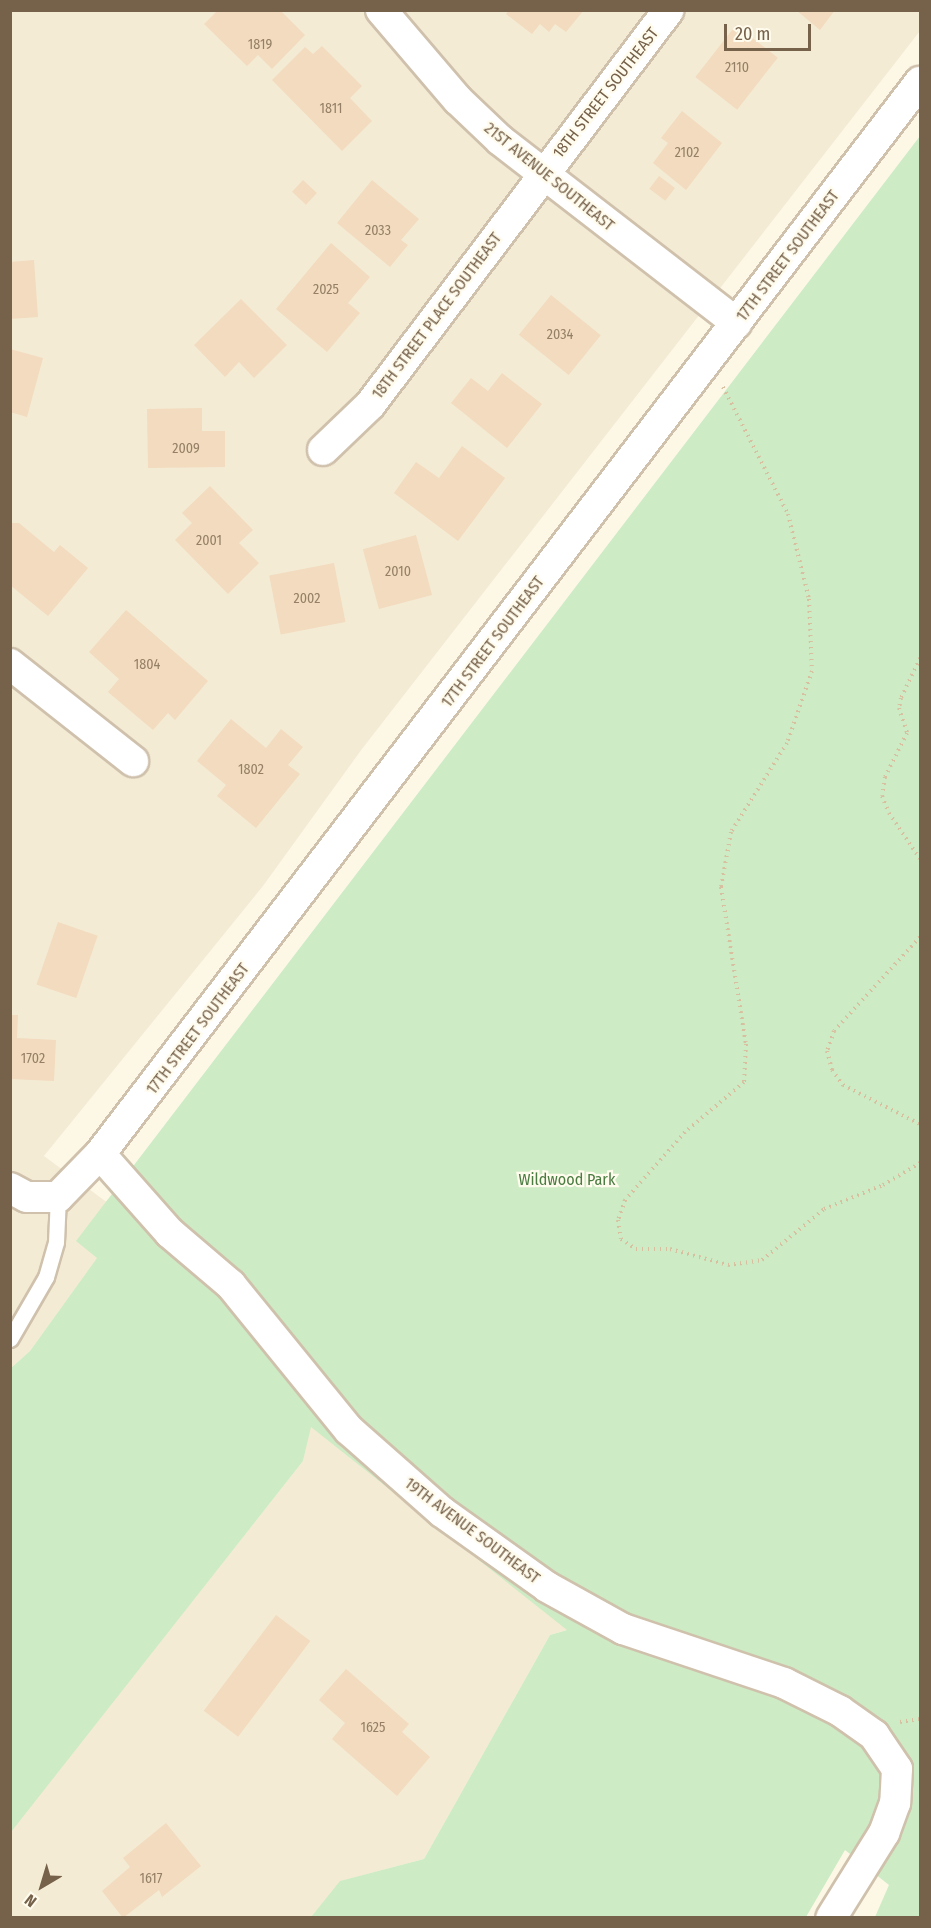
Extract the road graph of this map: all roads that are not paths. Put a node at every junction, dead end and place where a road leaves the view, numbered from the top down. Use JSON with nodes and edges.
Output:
{"nodes":[{"id":1,"x":381,"y":10,"type":"edge"},
{"id":2,"x":669,"y":10,"type":"edge"},
{"id":3,"x":921,"y":82,"type":"edge"},
{"id":4,"x":542,"y":175,"type":"junction"},
{"id":5,"x":736,"y":323,"type":"junction"},
{"id":6,"x":323,"y":450,"type":"dead end"},
{"id":7,"x":10,"y":664,"type":"edge"},
{"id":8,"x":133,"y":761,"type":"dead end"},
{"id":9,"x":100,"y":1154,"type":"junction"},
{"id":10,"x":10,"y":1188,"type":"edge"},
{"id":11,"x":58,"y":1197,"type":"junction"},
{"id":12,"x":10,"y":1339,"type":"edge"},
{"id":13,"x":831,"y":1917,"type":"edge"}],
"edges":[{"from":1,"to":4,"type":"street","name":"21ST AVENUE SOUTHEAST"},
{"from":2,"to":4,"type":"street","name":"18TH STREET SOUTHEAST"},
{"from":3,"to":5,"type":"street","name":"17TH STREET SOUTHEAST"},
{"from":4,"to":5,"type":"street","name":"21ST AVENUE SOUTHEAST"},
{"from":4,"to":6,"type":"street","name":"18TH STREET PLACE SOUTHEAST"},
{"from":5,"to":9,"type":"street","name":"17TH STREET SOUTHEAST"},
{"from":7,"to":8,"type":"street"},
{"from":9,"to":11,"type":"street","name":"17TH STREET SOUTHEAST"},
{"from":9,"to":13,"type":"street","name":"19TH AVENUE SOUTHEAST"},
{"from":10,"to":11,"type":"street"},
{"from":11,"to":12,"type":"lane"}]}
